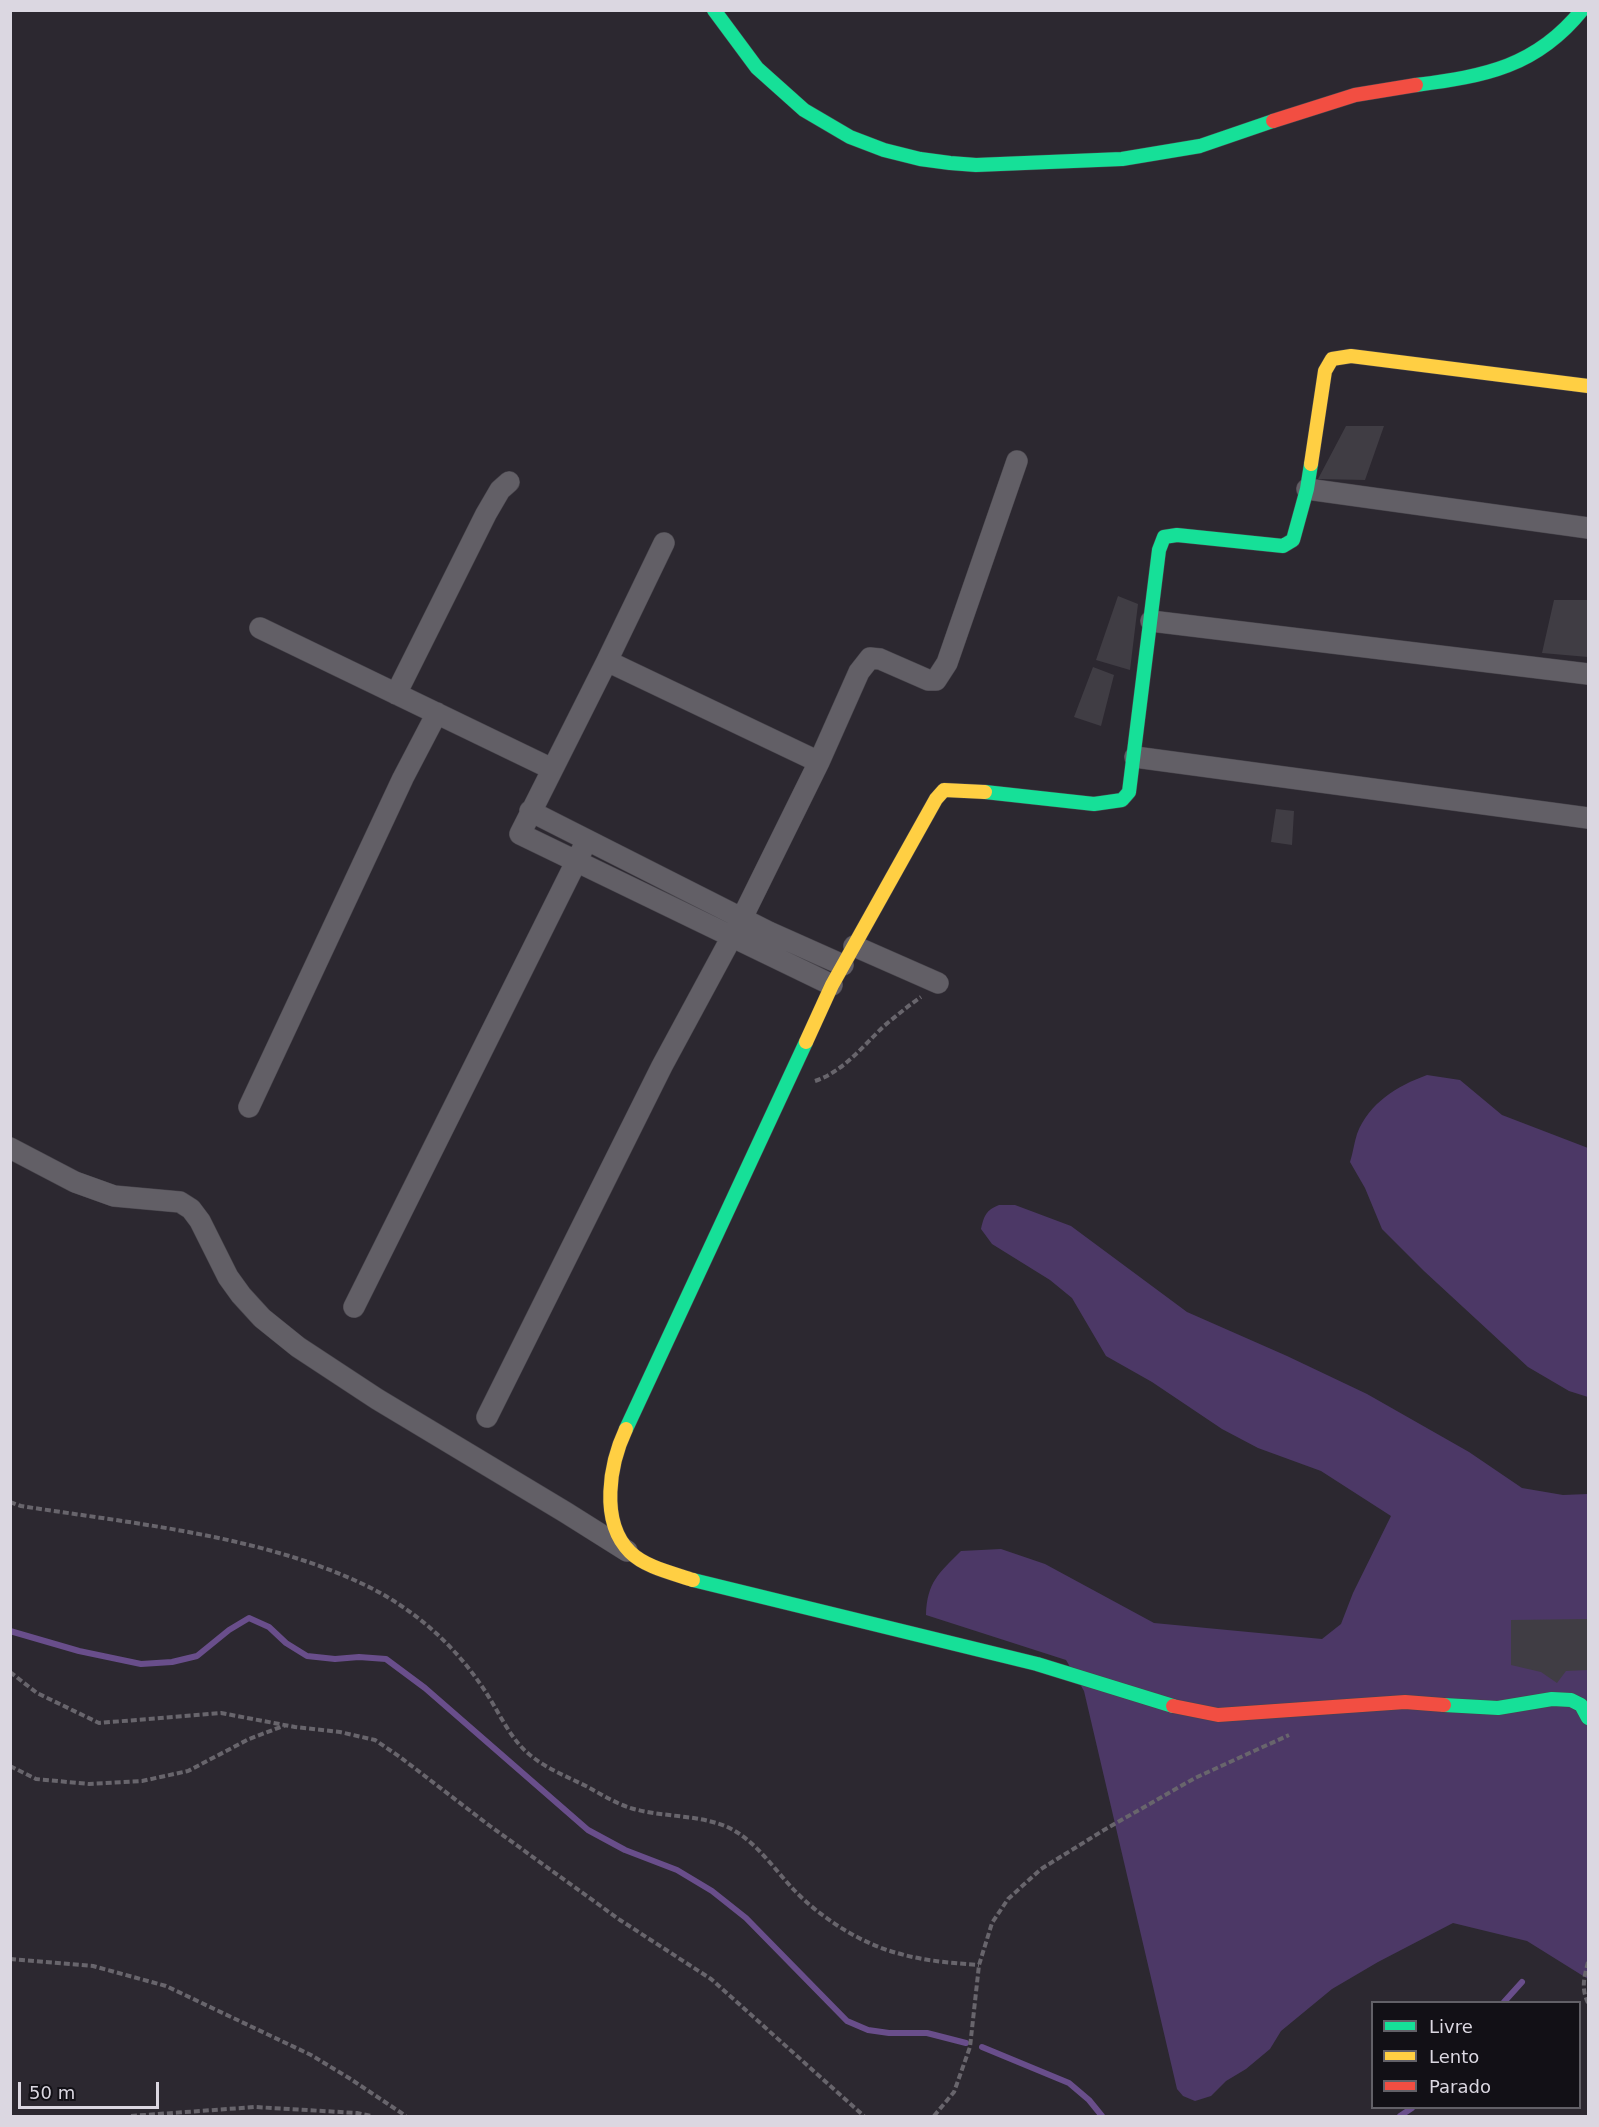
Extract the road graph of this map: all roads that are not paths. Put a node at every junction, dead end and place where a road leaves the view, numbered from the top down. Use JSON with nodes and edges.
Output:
{"nodes":[{"id":1,"x":714,"y":10,"type":"edge"},
{"id":2,"x":1582,"y":10,"type":"edge"},
{"id":3,"x":1588,"y":386,"type":"edge"},
{"id":4,"x":1017,"y":461,"type":"dead end"},
{"id":5,"x":509,"y":482,"type":"dead end"},
{"id":6,"x":1307,"y":489,"type":"junction"},
{"id":7,"x":1588,"y":528,"type":"edge"},
{"id":8,"x":664,"y":543,"type":"dead end"},
{"id":9,"x":1151,"y":621,"type":"junction"},
{"id":10,"x":260,"y":628,"type":"dead end"},
{"id":11,"x":607,"y":661,"type":"junction"},
{"id":12,"x":1588,"y":674,"type":"edge"},
{"id":13,"x":396,"y":694,"type":"junction"},
{"id":14,"x":436,"y":714,"type":"junction"},
{"id":15,"x":1134,"y":757,"type":"junction"},
{"id":16,"x":819,"y":762,"type":"junction"},
{"id":17,"x":552,"y":769,"type":"junction"},
{"id":18,"x":530,"y":812,"type":"junction"},
{"id":19,"x":1588,"y":818,"type":"edge"},
{"id":20,"x":587,"y":840,"type":"junction"},
{"id":21,"x":576,"y":861,"type":"junction"},
{"id":22,"x":742,"y":918,"type":"junction"},
{"id":23,"x":731,"y":938,"type":"junction"},
{"id":24,"x":854,"y":946,"type":"junction"},
{"id":25,"x":843,"y":965,"type":"junction"},
{"id":26,"x":938,"y":983,"type":"road end"},
{"id":27,"x":832,"y":985,"type":"junction"},
{"id":28,"x":249,"y":1107,"type":"dead end"},
{"id":29,"x":10,"y":1148,"type":"edge"},
{"id":30,"x":354,"y":1307,"type":"dead end"},
{"id":31,"x":487,"y":1417,"type":"dead end"},
{"id":32,"x":630,"y":1552,"type":"junction"},
{"id":33,"x":1588,"y":1718,"type":"edge"}],
"edges":[{"from":1,"to":2,"type":"street"},
{"from":3,"to":6,"type":"street"},
{"from":4,"to":16,"type":"street"},
{"from":5,"to":13,"type":"street"},
{"from":6,"to":7,"type":"street"},
{"from":6,"to":9,"type":"street"},
{"from":8,"to":11,"type":"street"},
{"from":9,"to":12,"type":"street"},
{"from":9,"to":15,"type":"street"},
{"from":10,"to":13,"type":"street"},
{"from":11,"to":16,"type":"street"},
{"from":11,"to":17,"type":"street"},
{"from":13,"to":14,"type":"street"},
{"from":14,"to":17,"type":"street"},
{"from":14,"to":28,"type":"street"},
{"from":15,"to":19,"type":"street"},
{"from":15,"to":24,"type":"street"},
{"from":16,"to":22,"type":"street"},
{"from":17,"to":18,"type":"street"},
{"from":18,"to":20,"type":"street"},
{"from":18,"to":21,"type":"street"},
{"from":20,"to":21,"type":"street"},
{"from":20,"to":22,"type":"street"},
{"from":21,"to":23,"type":"street"},
{"from":21,"to":30,"type":"street"},
{"from":22,"to":23,"type":"street"},
{"from":22,"to":25,"type":"street"},
{"from":23,"to":27,"type":"street"},
{"from":23,"to":31,"type":"street"},
{"from":24,"to":25,"type":"street"},
{"from":24,"to":26,"type":"street"},
{"from":25,"to":27,"type":"street"},
{"from":27,"to":32,"type":"street"},
{"from":29,"to":32,"type":"street"},
{"from":32,"to":33,"type":"street"}]}
